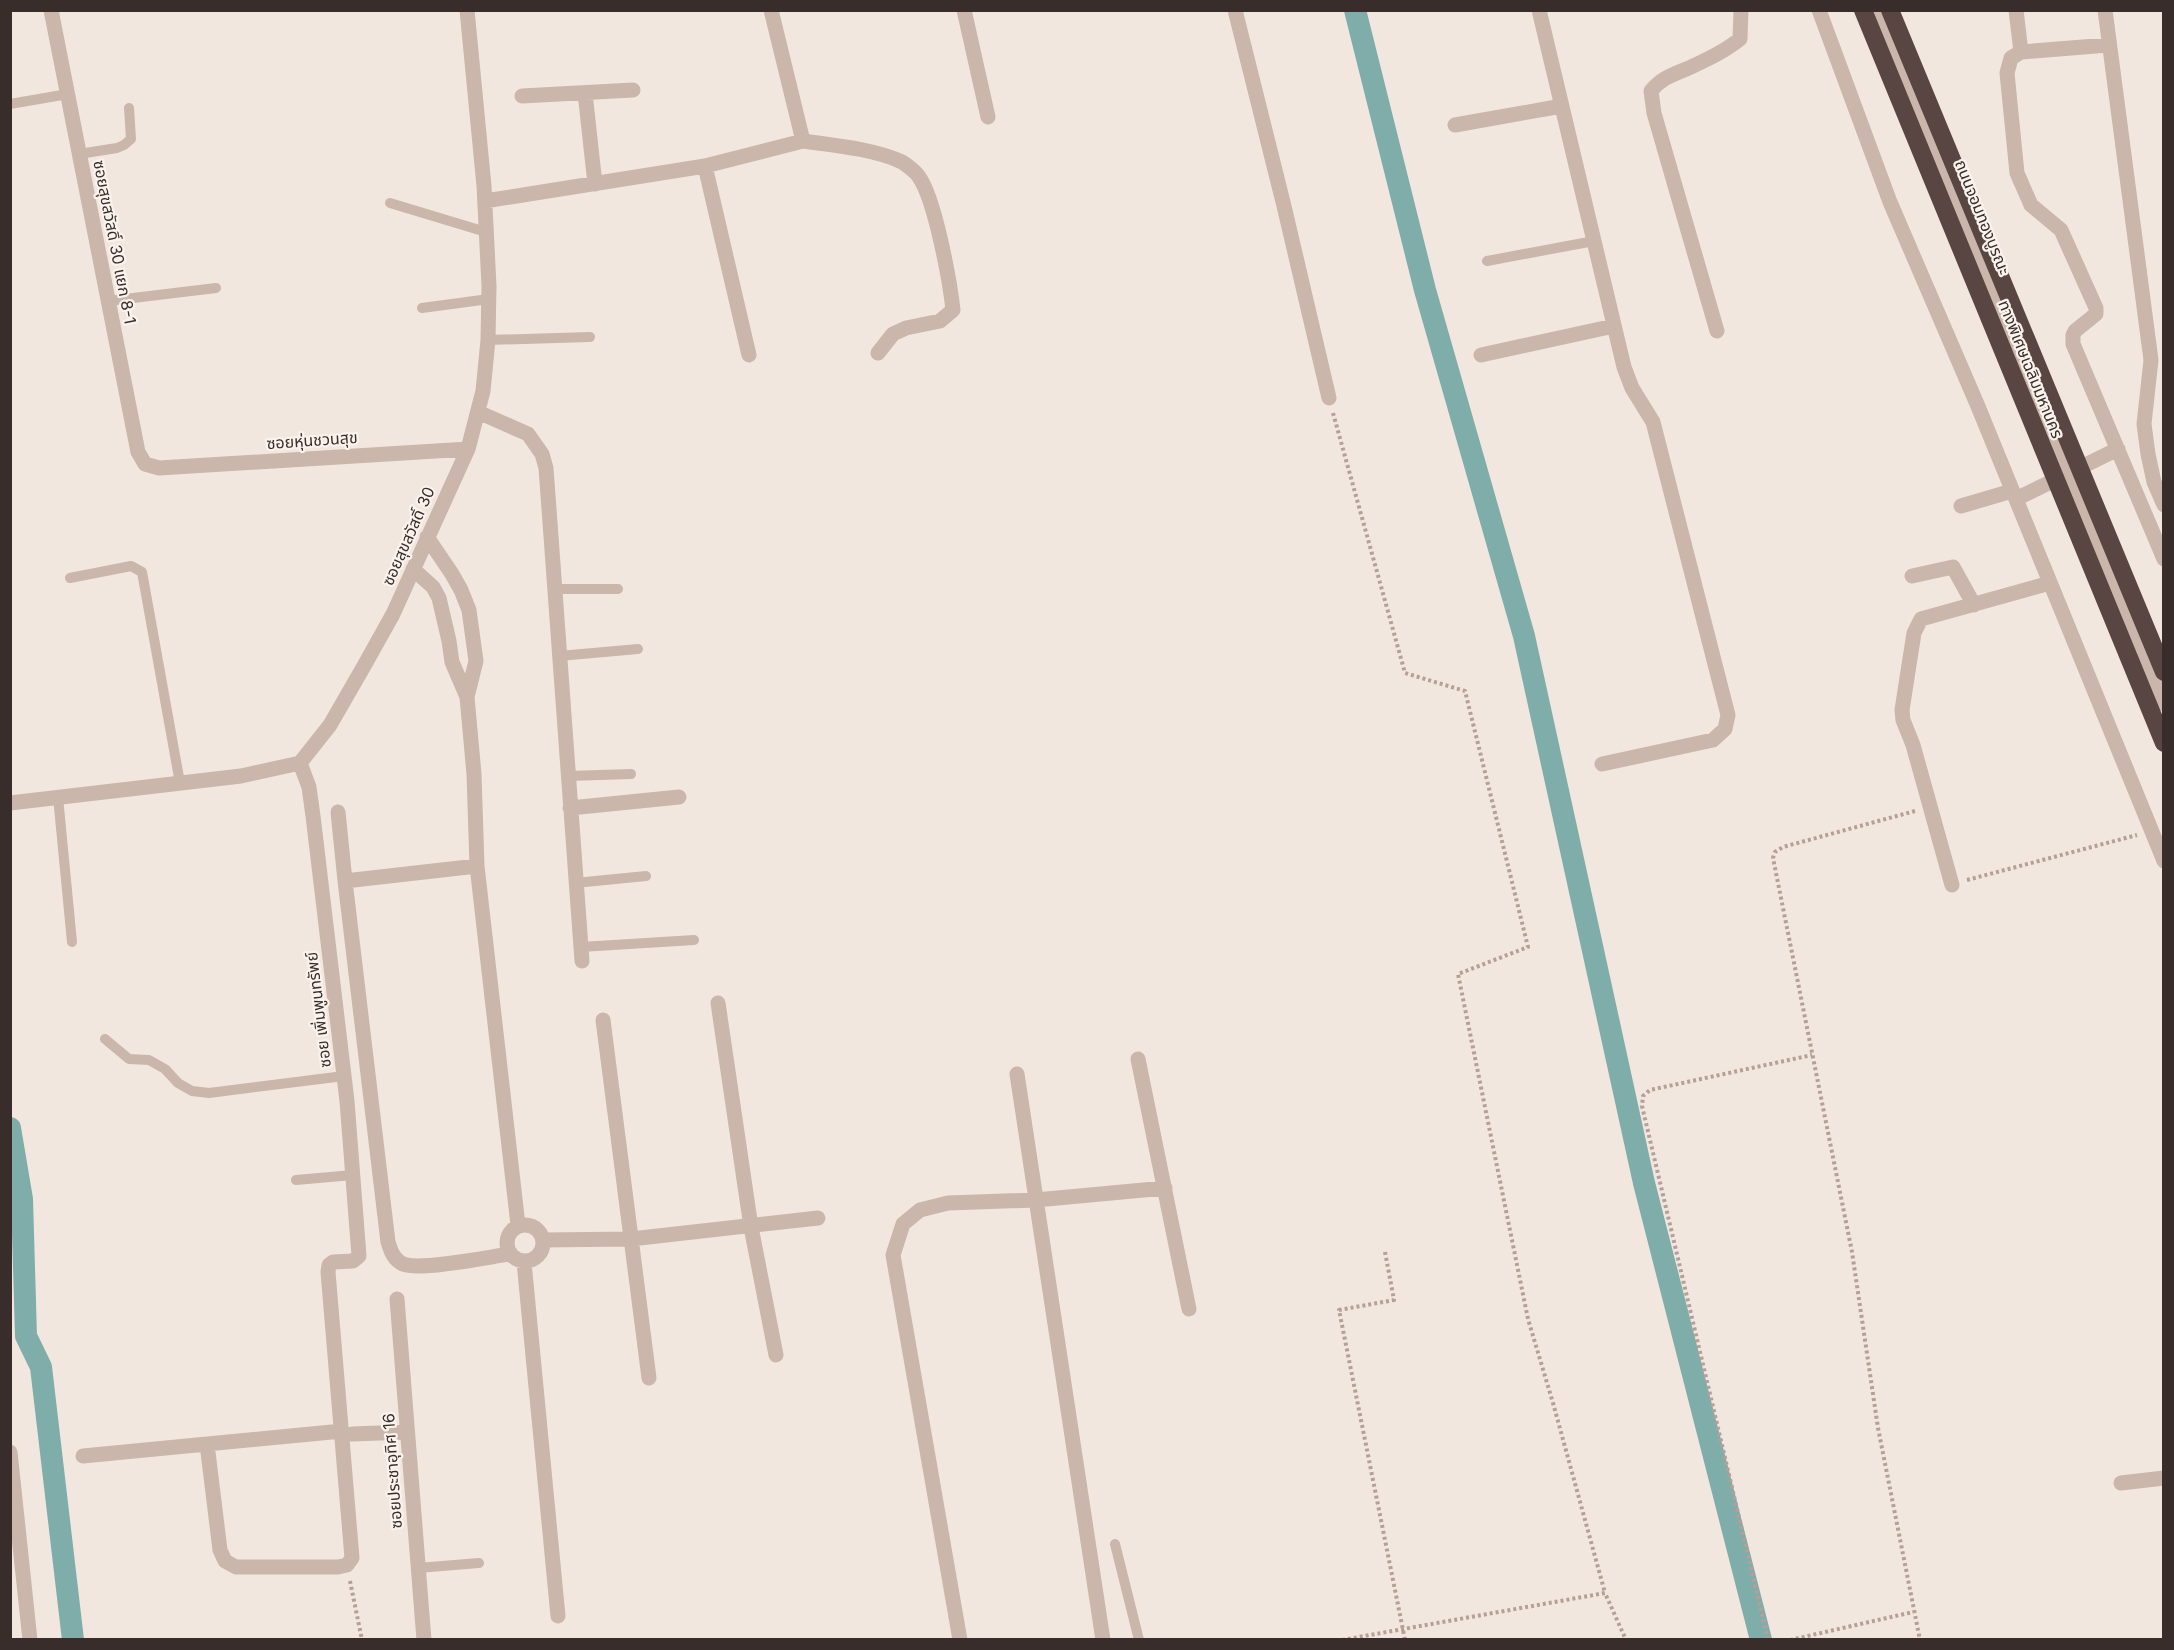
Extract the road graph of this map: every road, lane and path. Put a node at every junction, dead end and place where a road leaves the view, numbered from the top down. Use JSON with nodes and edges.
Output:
{"nodes":[{"id":1,"x":51,"y":10,"type":"edge"},
{"id":2,"x":467,"y":10,"type":"edge"},
{"id":3,"x":771,"y":10,"type":"edge"},
{"id":4,"x":964,"y":10,"type":"edge"},
{"id":5,"x":1236,"y":10,"type":"edge"},
{"id":6,"x":1539,"y":10,"type":"edge"},
{"id":7,"x":1741,"y":10,"type":"edge"},
{"id":8,"x":1819,"y":10,"type":"edge"},
{"id":9,"x":1863,"y":10,"type":"edge"},
{"id":10,"x":1879,"y":10,"type":"edge"},
{"id":11,"x":1890,"y":10,"type":"edge"},
{"id":12,"x":2016,"y":10,"type":"edge"},
{"id":13,"x":2105,"y":10,"type":"edge"},
{"id":14,"x":2108,"y":45,"type":"junction"},
{"id":15,"x":2021,"y":52,"type":"junction"},
{"id":16,"x":633,"y":90,"type":"dead end"},
{"id":17,"x":585,"y":93,"type":"junction"},
{"id":18,"x":68,"y":94,"type":"junction"},
{"id":19,"x":522,"y":96,"type":"dead end"},
{"id":20,"x":10,"y":104,"type":"edge"},
{"id":21,"x":1562,"y":106,"type":"junction"},
{"id":22,"x":129,"y":108,"type":"dead end"},
{"id":23,"x":988,"y":117,"type":"dead end"},
{"id":24,"x":1455,"y":125,"type":"dead end"},
{"id":25,"x":803,"y":141,"type":"junction"},
{"id":26,"x":79,"y":154,"type":"junction"},
{"id":27,"x":705,"y":166,"type":"junction"},
{"id":28,"x":595,"y":184,"type":"junction"},
{"id":29,"x":485,"y":201,"type":"junction"},
{"id":30,"x":390,"y":203,"type":"dead end"},
{"id":31,"x":486,"y":232,"type":"junction"},
{"id":32,"x":1593,"y":241,"type":"junction"},
{"id":33,"x":1487,"y":261,"type":"dead end"},
{"id":34,"x":216,"y":288,"type":"dead end"},
{"id":35,"x":489,"y":299,"type":"junction"},
{"id":36,"x":108,"y":301,"type":"junction"},
{"id":37,"x":422,"y":308,"type":"dead end"},
{"id":38,"x":1614,"y":326,"type":"junction"},
{"id":39,"x":1717,"y":331,"type":"dead end"},
{"id":40,"x":590,"y":337,"type":"dead end"},
{"id":41,"x":488,"y":340,"type":"junction"},
{"id":42,"x":878,"y":353,"type":"dead end"},
{"id":43,"x":749,"y":355,"type":"dead end"},
{"id":44,"x":1480,"y":355,"type":"dead end"},
{"id":45,"x":2157,"y":360,"type":"edge"},
{"id":46,"x":1329,"y":398,"type":"joint"},
{"id":47,"x":478,"y":412,"type":"junction"},
{"id":48,"x":468,"y":449,"type":"junction"},
{"id":49,"x":2118,"y":449,"type":"junction"},
{"id":50,"x":159,"y":468,"type":"joint"},
{"id":51,"x":2068,"y":474,"type":"junction"},
{"id":52,"x":2014,"y":495,"type":"junction"},
{"id":53,"x":2163,"y":505,"type":"edge"},
{"id":54,"x":1961,"y":506,"type":"dead end"},
{"id":55,"x":427,"y":537,"type":"junction"},
{"id":56,"x":2163,"y":559,"type":"edge"},
{"id":57,"x":413,"y":569,"type":"junction"},
{"id":58,"x":1912,"y":576,"type":"dead end"},
{"id":59,"x":70,"y":578,"type":"dead end"},
{"id":60,"x":2050,"y":583,"type":"junction"},
{"id":61,"x":554,"y":589,"type":"junction"},
{"id":62,"x":618,"y":589,"type":"dead end"},
{"id":63,"x":1974,"y":605,"type":"junction"},
{"id":64,"x":638,"y":649,"type":"dead end"},
{"id":65,"x":559,"y":656,"type":"junction"},
{"id":66,"x":2163,"y":672,"type":"edge"},
{"id":67,"x":467,"y":697,"type":"junction"},
{"id":68,"x":2163,"y":704,"type":"edge"},
{"id":69,"x":2163,"y":743,"type":"edge"},
{"id":70,"x":300,"y":763,"type":"junction"},
{"id":71,"x":1602,"y":764,"type":"dead end"},
{"id":72,"x":631,"y":774,"type":"dead end"},
{"id":73,"x":568,"y":776,"type":"junction"},
{"id":74,"x":180,"y":783,"type":"junction"},
{"id":75,"x":58,"y":797,"type":"junction"},
{"id":76,"x":679,"y":797,"type":"dead end"},
{"id":77,"x":10,"y":803,"type":"edge"},
{"id":78,"x":1930,"y":807,"type":"junction"},
{"id":79,"x":570,"y":808,"type":"junction"},
{"id":80,"x":338,"y":812,"type":"dead end"},
{"id":81,"x":2152,"y":831,"type":"junction"},
{"id":82,"x":2163,"y":861,"type":"edge"},
{"id":83,"x":477,"y":866,"type":"junction"},
{"id":84,"x":646,"y":876,"type":"dead end"},
{"id":85,"x":345,"y":881,"type":"junction"},
{"id":86,"x":575,"y":883,"type":"junction"},
{"id":87,"x":1952,"y":885,"type":"joint"},
{"id":88,"x":694,"y":940,"type":"dead end"},
{"id":89,"x":72,"y":942,"type":"dead end"},
{"id":90,"x":582,"y":954,"type":"joint"},
{"id":91,"x":718,"y":1003,"type":"dead end"},
{"id":92,"x":603,"y":1020,"type":"dead end"},
{"id":93,"x":105,"y":1039,"type":"dead end"},
{"id":94,"x":1812,"y":1055,"type":"junction"},
{"id":95,"x":1138,"y":1059,"type":"dead end"},
{"id":96,"x":1017,"y":1074,"type":"dead end"},
{"id":97,"x":344,"y":1076,"type":"junction"},
{"id":98,"x":353,"y":1175,"type":"junction"},
{"id":99,"x":296,"y":1180,"type":"dead end"},
{"id":100,"x":1165,"y":1188,"type":"junction"},
{"id":101,"x":1036,"y":1200,"type":"junction"},
{"id":102,"x":818,"y":1218,"type":"dead end"},
{"id":103,"x":518,"y":1225,"type":"junction"},
{"id":104,"x":751,"y":1227,"type":"junction"},
{"id":105,"x":631,"y":1239,"type":"junction"},
{"id":106,"x":544,"y":1240,"type":"junction"},
{"id":107,"x":1385,"y":1252,"type":"dead end"},
{"id":108,"x":510,"y":1254,"type":"junction"},
{"id":109,"x":524,"y":1262,"type":"junction"},
{"id":110,"x":397,"y":1299,"type":"dead end"},
{"id":111,"x":1189,"y":1309,"type":"dead end"},
{"id":112,"x":776,"y":1355,"type":"dead end"},
{"id":113,"x":649,"y":1378,"type":"dead end"},
{"id":114,"x":408,"y":1432,"type":"junction"},
{"id":115,"x":347,"y":1433,"type":"junction"},
{"id":116,"x":207,"y":1444,"type":"junction"},
{"id":117,"x":10,"y":1452,"type":"edge"},
{"id":118,"x":82,"y":1456,"type":"dead end"},
{"id":119,"x":2163,"y":1478,"type":"edge"},
{"id":120,"x":2121,"y":1483,"type":"dead end"},
{"id":121,"x":1115,"y":1544,"type":"dead end"},
{"id":122,"x":479,"y":1563,"type":"dead end"},
{"id":123,"x":347,"y":1565,"type":"junction"},
{"id":124,"x":418,"y":1568,"type":"junction"},
{"id":125,"x":1605,"y":1593,"type":"junction"},
{"id":126,"x":1913,"y":1612,"type":"junction"},
{"id":127,"x":558,"y":1616,"type":"dead end"},
{"id":128,"x":1403,"y":1628,"type":"junction"},
{"id":129,"x":30,"y":1640,"type":"edge"},
{"id":130,"x":362,"y":1640,"type":"edge"},
{"id":131,"x":424,"y":1640,"type":"edge"},
{"id":132,"x":960,"y":1640,"type":"edge"},
{"id":133,"x":1103,"y":1640,"type":"edge"},
{"id":134,"x":1139,"y":1640,"type":"edge"},
{"id":135,"x":1342,"y":1640,"type":"edge"},
{"id":136,"x":1405,"y":1640,"type":"edge"},
{"id":137,"x":1626,"y":1640,"type":"edge"},
{"id":138,"x":1768,"y":1640,"type":"edge"},
{"id":139,"x":1790,"y":1640,"type":"edge"},
{"id":140,"x":1920,"y":1640,"type":"edge"}],
"edges":[{"from":1,"to":18,"type":"street","name":"ซอยสุขสวัสดิ์ 30 แยก 8-1"},
{"from":2,"to":29,"type":"street","name":"ซอยสุขสวัสดิ์ 30"},
{"from":3,"to":25,"type":"street"},
{"from":4,"to":23,"type":"street"},
{"from":5,"to":46,"type":"street"},
{"from":6,"to":21,"type":"street"},
{"from":7,"to":39,"type":"street"},
{"from":8,"to":52,"type":"street"},
{"from":9,"to":69,"type":"highway","name":"ทางพิเศษเฉลิมมหานคร","bridge":true},
{"from":10,"to":51,"type":"street","name":"ถนนจอมทองบูรณะ"},
{"from":11,"to":66,"type":"highway","name":"ทางพิเศษเฉลิมมหานคร","bridge":true},
{"from":12,"to":15,"type":"street"},
{"from":13,"to":14,"type":"street"},
{"from":14,"to":15,"type":"street"},
{"from":14,"to":45,"type":"street"},
{"from":15,"to":49,"type":"street"},
{"from":16,"to":17,"type":"street"},
{"from":17,"to":19,"type":"street"},
{"from":17,"to":28,"type":"street"},
{"from":18,"to":20,"type":"lane"},
{"from":18,"to":26,"type":"street","name":"ซอยสุขสวัสดิ์ 30 แยก 8-1"},
{"from":21,"to":24,"type":"street"},
{"from":21,"to":32,"type":"street"},
{"from":22,"to":26,"type":"lane"},
{"from":25,"to":27,"type":"street"},
{"from":25,"to":42,"type":"street"},
{"from":26,"to":36,"type":"street","name":"ซอยสุขสวัสดิ์ 30 แยก 8-1"},
{"from":27,"to":28,"type":"street"},
{"from":27,"to":43,"type":"street"},
{"from":28,"to":29,"type":"street"},
{"from":29,"to":31,"type":"street","name":"ซอยสุขสวัสดิ์ 30"},
{"from":30,"to":31,"type":"lane"},
{"from":31,"to":35,"type":"street","name":"ซอยสุขสวัสดิ์ 30"},
{"from":32,"to":33,"type":"lane"},
{"from":32,"to":38,"type":"street"},
{"from":34,"to":36,"type":"lane"},
{"from":35,"to":37,"type":"lane"},
{"from":35,"to":41,"type":"street","name":"ซอยสุขสวัสดิ์ 30"},
{"from":36,"to":50,"type":"street","name":"ซอยสุขสวัสดิ์ 30 แยก 8-1"},
{"from":38,"to":44,"type":"street"},
{"from":38,"to":71,"type":"street"},
{"from":40,"to":41,"type":"lane"},
{"from":41,"to":47,"type":"street","name":"ซอยสุขสวัสดิ์ 30"},
{"from":45,"to":53,"type":"street"},
{"from":46,"to":125,"type":"path"},
{"from":47,"to":48,"type":"street","name":"ซอยสุขสวัสดิ์ 30"},
{"from":47,"to":61,"type":"street"},
{"from":48,"to":50,"type":"street","name":"ซอยหุ่นชวนสุข"},
{"from":48,"to":55,"type":"street","name":"ซอยสุขสวัสดิ์ 30"},
{"from":49,"to":51,"type":"street"},
{"from":49,"to":56,"type":"street"},
{"from":51,"to":52,"type":"street"},
{"from":51,"to":68,"type":"street","name":"ถนนจอมทองบูรณะ"},
{"from":52,"to":54,"type":"street"},
{"from":52,"to":60,"type":"street"},
{"from":55,"to":57,"type":"street","name":"ซอยสุขสวัสดิ์ 30"},
{"from":55,"to":67,"type":"street"},
{"from":57,"to":67,"type":"street"},
{"from":57,"to":70,"type":"street","name":"ซอยสุขสวัสดิ์ 30"},
{"from":58,"to":63,"type":"street"},
{"from":59,"to":74,"type":"lane"},
{"from":60,"to":63,"type":"street"},
{"from":60,"to":81,"type":"street"},
{"from":61,"to":62,"type":"lane"},
{"from":61,"to":65,"type":"street"},
{"from":63,"to":78,"type":"street"},
{"from":64,"to":65,"type":"lane"},
{"from":65,"to":73,"type":"street"},
{"from":67,"to":83,"type":"street"},
{"from":70,"to":74,"type":"street"},
{"from":70,"to":97,"type":"street","name":"ซอย เพิ่มพูนทรัพย์"},
{"from":72,"to":73,"type":"lane"},
{"from":73,"to":79,"type":"street"},
{"from":74,"to":75,"type":"street"},
{"from":75,"to":77,"type":"street"},
{"from":75,"to":89,"type":"lane"},
{"from":76,"to":79,"type":"street"},
{"from":78,"to":87,"type":"street"},
{"from":78,"to":94,"type":"path"},
{"from":79,"to":86,"type":"street"},
{"from":80,"to":85,"type":"street"},
{"from":81,"to":82,"type":"street"},
{"from":81,"to":87,"type":"path"},
{"from":83,"to":85,"type":"street"},
{"from":83,"to":103,"type":"street"},
{"from":84,"to":86,"type":"lane"},
{"from":85,"to":108,"type":"street"},
{"from":86,"to":90,"type":"street"},
{"from":88,"to":90,"type":"lane"},
{"from":91,"to":104,"type":"street"},
{"from":92,"to":105,"type":"street"},
{"from":93,"to":97,"type":"lane"},
{"from":94,"to":126,"type":"path"},
{"from":94,"to":138,"type":"path"},
{"from":95,"to":100,"type":"street"},
{"from":96,"to":101,"type":"street"},
{"from":97,"to":98,"type":"street","name":"ซอย เพิ่มพูนทรัพย์"},
{"from":98,"to":99,"type":"lane"},
{"from":98,"to":115,"type":"street","name":"ซอย เพิ่มพูนทรัพย์"},
{"from":100,"to":101,"type":"street"},
{"from":100,"to":111,"type":"street"},
{"from":101,"to":132,"type":"street"},
{"from":101,"to":133,"type":"street"},
{"from":102,"to":104,"type":"street"},
{"from":103,"to":106,"type":"street"},
{"from":103,"to":108,"type":"street"},
{"from":104,"to":105,"type":"street"},
{"from":104,"to":112,"type":"street"},
{"from":105,"to":106,"type":"street"},
{"from":105,"to":113,"type":"street"},
{"from":106,"to":109,"type":"street"},
{"from":107,"to":128,"type":"path"},
{"from":108,"to":109,"type":"street"},
{"from":109,"to":127,"type":"street"},
{"from":110,"to":114,"type":"street","name":"ซอยประชาอุทิศ 16"},
{"from":114,"to":115,"type":"street"},
{"from":114,"to":124,"type":"street","name":"ซอยประชาอุทิศ 16"},
{"from":115,"to":116,"type":"street"},
{"from":115,"to":123,"type":"street"},
{"from":116,"to":118,"type":"street"},
{"from":116,"to":123,"type":"street"},
{"from":117,"to":129,"type":"street"},
{"from":119,"to":120,"type":"street"},
{"from":121,"to":134,"type":"lane"},
{"from":122,"to":124,"type":"lane"},
{"from":123,"to":130,"type":"path"},
{"from":124,"to":131,"type":"street","name":"ซอยประชาอุทิศ 16"},
{"from":125,"to":128,"type":"path"},
{"from":125,"to":137,"type":"path"},
{"from":126,"to":139,"type":"path"},
{"from":126,"to":140,"type":"path"},
{"from":128,"to":135,"type":"path"},
{"from":128,"to":136,"type":"path"}]}
